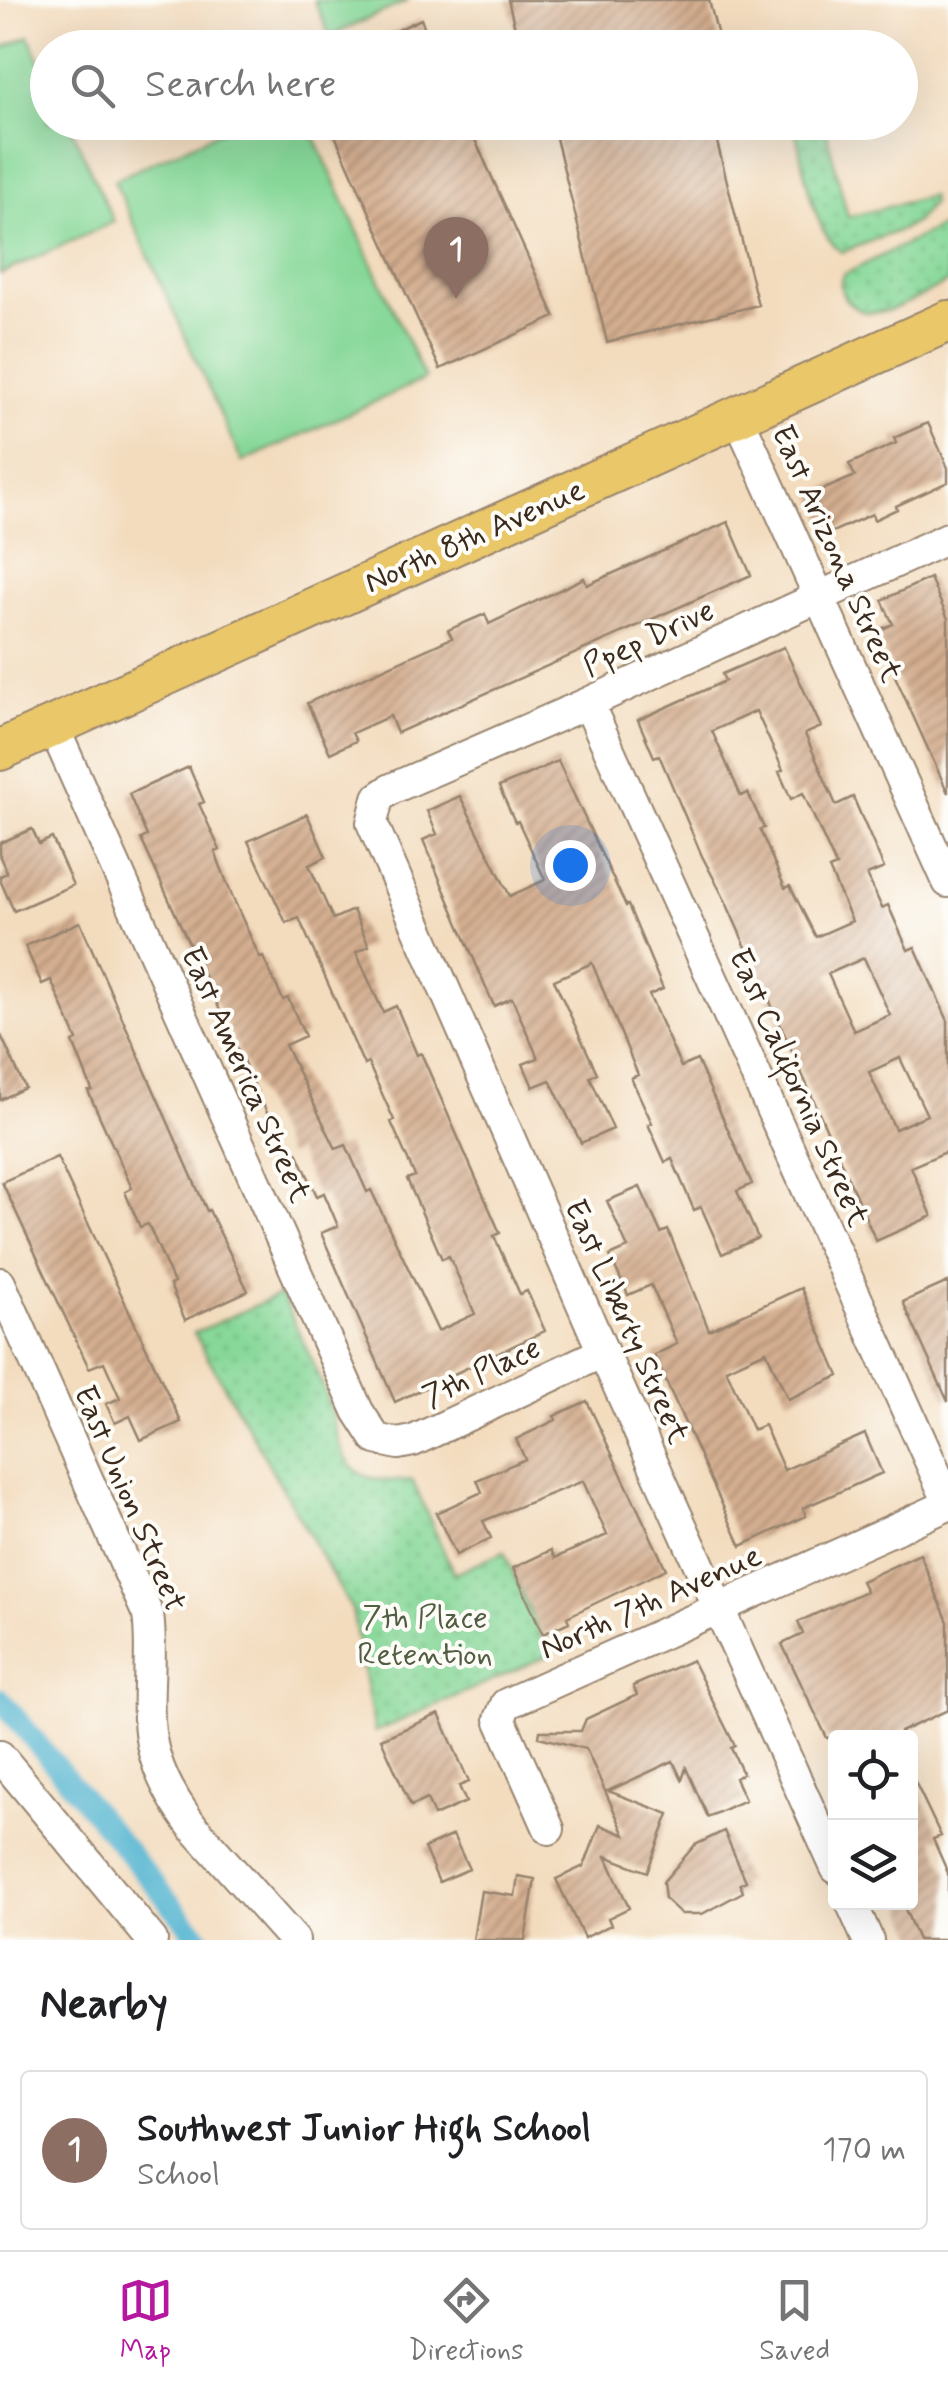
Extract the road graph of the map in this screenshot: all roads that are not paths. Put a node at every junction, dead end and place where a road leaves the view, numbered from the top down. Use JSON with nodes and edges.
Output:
{"nodes":[{"id":1,"x":948,"y":322,"type":"edge"},
{"id":2,"x":738,"y":416,"type":"junction"},
{"id":3,"x":948,"y":538,"type":"edge"},
{"id":4,"x":820,"y":596,"type":"junction"},
{"id":5,"x":588,"y":703,"type":"junction"},
{"id":6,"x":54,"y":726,"type":"junction"},
{"id":7,"x":0,"y":750,"type":"edge"},
{"id":8,"x":378,"y":798,"type":"joint"},
{"id":9,"x":948,"y":882,"type":"edge"},
{"id":10,"x":0,"y":1283,"type":"edge"},
{"id":11,"x":603,"y":1352,"type":"junction"},
{"id":12,"x":385,"y":1443,"type":"joint"},
{"id":13,"x":948,"y":1503,"type":"edge"},
{"id":14,"x":719,"y":1607,"type":"junction"},
{"id":15,"x":0,"y":1756,"type":"edge"},
{"id":16,"x":549,"y":1829,"type":"dead end"},
{"id":17,"x":828,"y":1850,"type":"edge"},
{"id":18,"x":855,"y":1910,"type":"edge"},
{"id":19,"x":152,"y":1940,"type":"edge"},
{"id":20,"x":294,"y":1940,"type":"edge"},
{"id":21,"x":868,"y":1940,"type":"edge"}],
"edges":[{"from":1,"to":2,"type":"main road","name":"North 8th Avenue"},
{"from":2,"to":4,"type":"street","name":"East Arizona Street"},
{"from":2,"to":6,"type":"main road","name":"North 8th Avenue"},
{"from":3,"to":4,"type":"street","name":"Ppep Drive"},
{"from":4,"to":5,"type":"street","name":"Ppep Drive"},
{"from":4,"to":9,"type":"street","name":"East Arizona Street"},
{"from":5,"to":8,"type":"street","name":"Ppep Drive"},
{"from":5,"to":13,"type":"street","name":"East California Street"},
{"from":6,"to":7,"type":"main road","name":"North 8th Avenue"},
{"from":6,"to":12,"type":"street","name":"East America Street"},
{"from":8,"to":11,"type":"street","name":"East Liberty Street"},
{"from":10,"to":20,"type":"street","name":"East Union Street"},
{"from":11,"to":12,"type":"street","name":"7th Place"},
{"from":11,"to":14,"type":"street","name":"East Liberty Street"},
{"from":13,"to":14,"type":"street","name":"North 7th Avenue"},
{"from":14,"to":16,"type":"street","name":"North 7th Avenue"},
{"from":14,"to":17,"type":"street","name":"East Liberty Street"},
{"from":15,"to":19,"type":"street"},
{"from":18,"to":21,"type":"street"}]}
